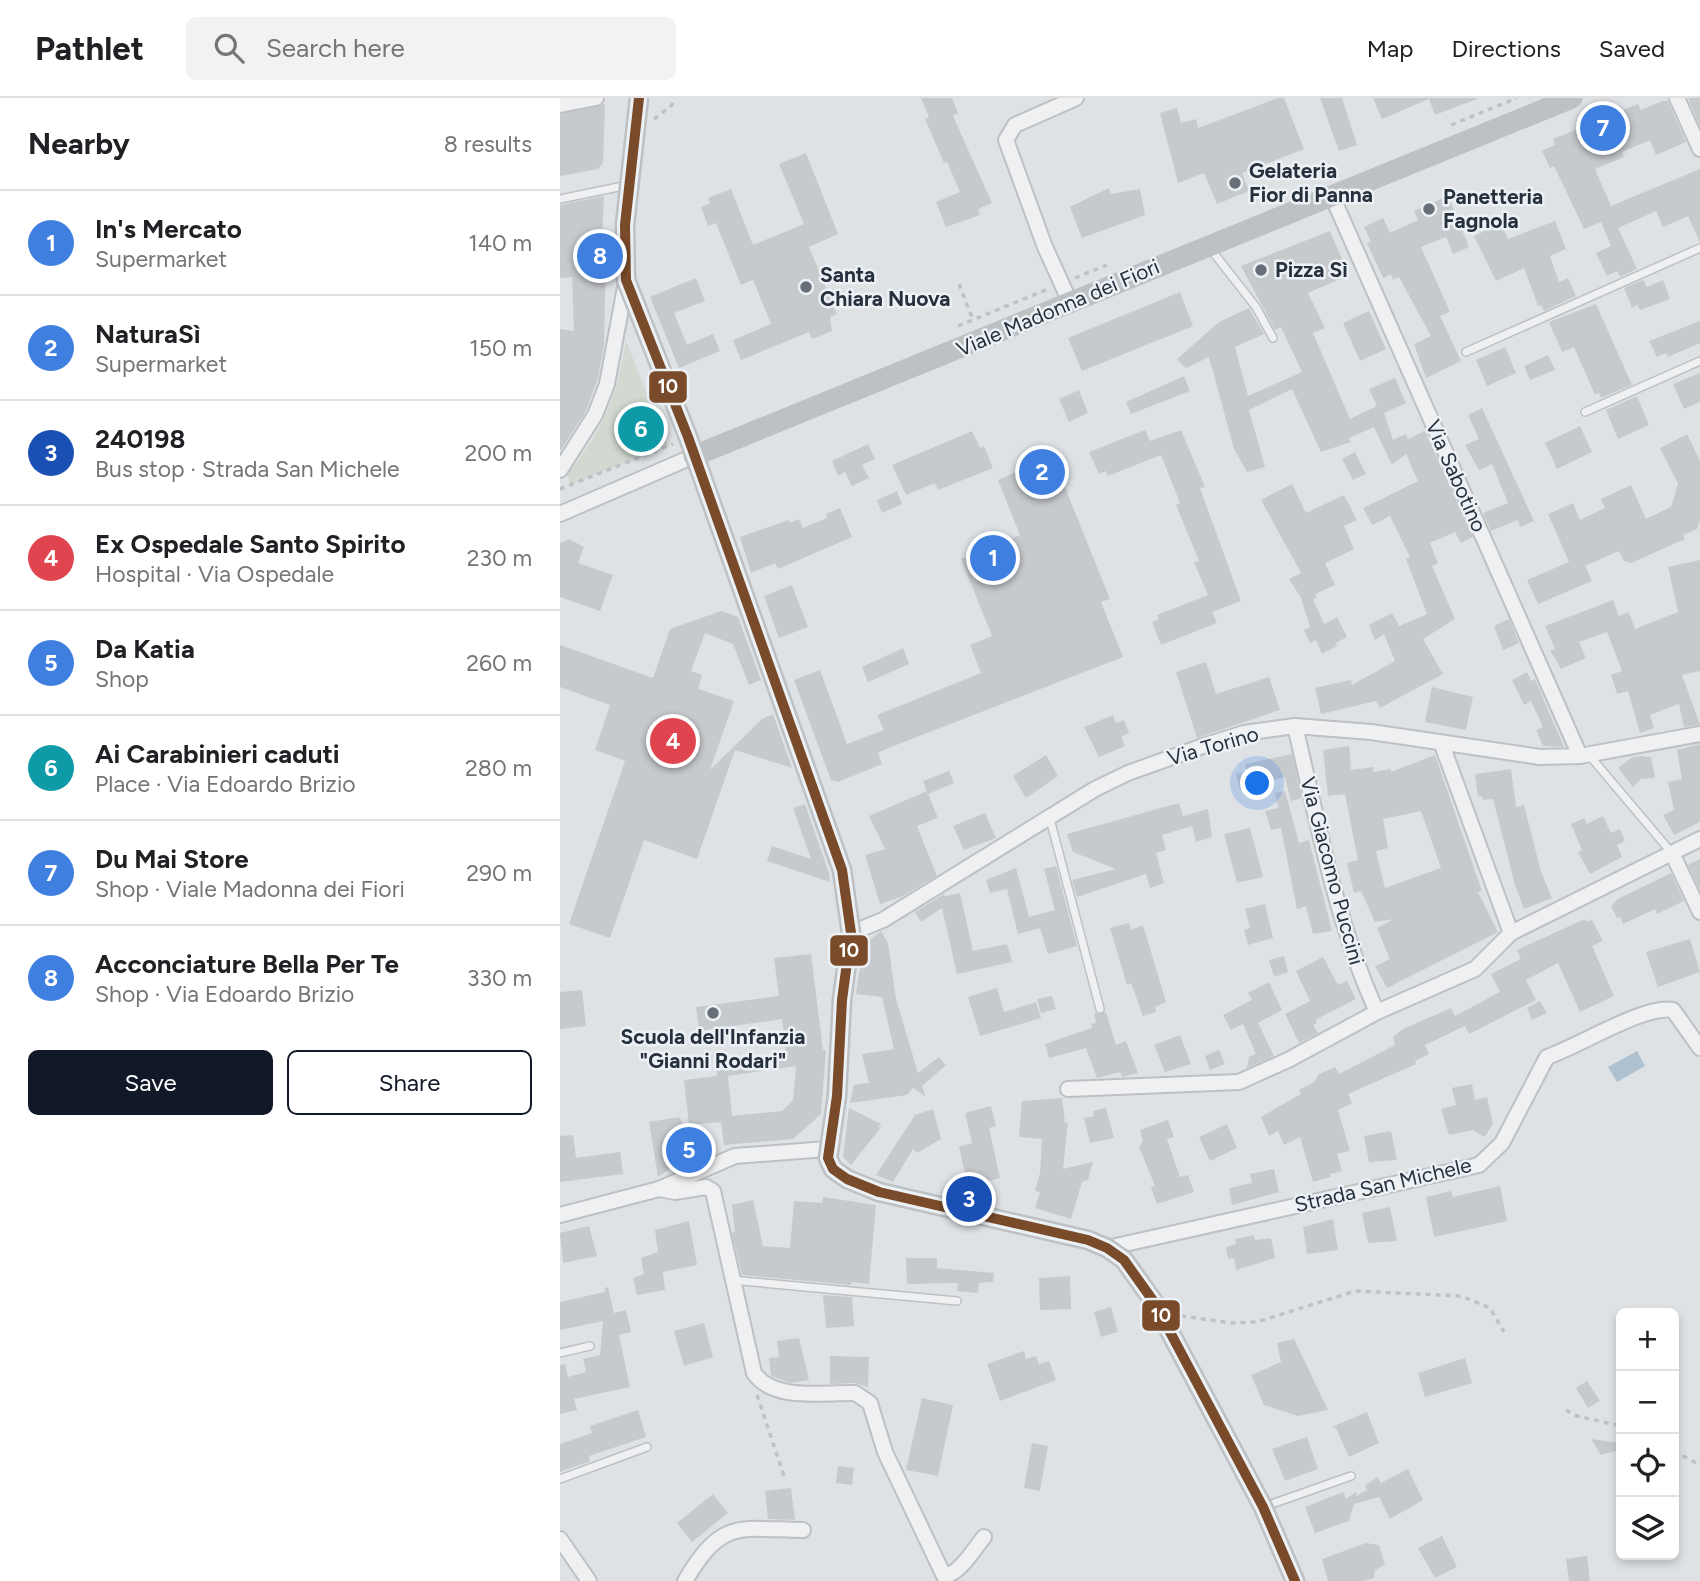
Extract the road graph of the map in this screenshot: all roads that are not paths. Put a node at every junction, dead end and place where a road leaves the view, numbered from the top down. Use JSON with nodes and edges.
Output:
{"nodes":[{"id":1,"x":596,"y":98,"type":"edge"},
{"id":2,"x":639,"y":98,"type":"edge"},
{"id":3,"x":1677,"y":98,"type":"edge"},
{"id":4,"x":1071,"y":99,"type":"edge"},
{"id":5,"x":1561,"y":100,"type":"edge"},
{"id":6,"x":560,"y":105,"type":"edge"},
{"id":7,"x":1700,"y":149,"type":"edge"},
{"id":8,"x":630,"y":185,"type":"junction"},
{"id":9,"x":1332,"y":196,"type":"junction"},
{"id":10,"x":560,"y":199,"type":"edge"},
{"id":11,"x":1208,"y":246,"type":"junction"},
{"id":12,"x":1700,"y":248,"type":"edge"},
{"id":13,"x":626,"y":281,"type":"junction"},
{"id":14,"x":1070,"y":302,"type":"junction"},
{"id":15,"x":1273,"y":338,"type":"dead end"},
{"id":16,"x":1466,"y":352,"type":"dead end"},
{"id":17,"x":1700,"y":361,"type":"edge"},
{"id":18,"x":1585,"y":412,"type":"dead end"},
{"id":19,"x":694,"y":456,"type":"junction"},
{"id":20,"x":560,"y":470,"type":"edge"},
{"id":21,"x":560,"y":514,"type":"edge"},
{"id":22,"x":1295,"y":726,"type":"junction"},
{"id":23,"x":1700,"y":734,"type":"edge"},
{"id":24,"x":1441,"y":742,"type":"junction"},
{"id":25,"x":1584,"y":755,"type":"junction"},
{"id":26,"x":1050,"y":819,"type":"junction"},
{"id":27,"x":1700,"y":839,"type":"edge"},
{"id":28,"x":1672,"y":853,"type":"junction"},
{"id":29,"x":1700,"y":912,"type":"edge"},
{"id":30,"x":851,"y":933,"type":"junction"},
{"id":31,"x":1511,"y":933,"type":"junction"},
{"id":32,"x":1100,"y":1009,"type":"dead end"},
{"id":33,"x":1377,"y":1012,"type":"junction"},
{"id":34,"x":1700,"y":1048,"type":"edge"},
{"id":35,"x":1068,"y":1089,"type":"dead end"},
{"id":36,"x":827,"y":1149,"type":"junction"},
{"id":37,"x":659,"y":1189,"type":"junction"},
{"id":38,"x":560,"y":1215,"type":"edge"},
{"id":39,"x":1107,"y":1248,"type":"junction"},
{"id":40,"x":731,"y":1280,"type":"junction"},
{"id":41,"x":957,"y":1301,"type":"dead end"},
{"id":42,"x":590,"y":1346,"type":"dead end"},
{"id":43,"x":560,"y":1353,"type":"edge"},
{"id":44,"x":647,"y":1447,"type":"dead end"},
{"id":45,"x":1351,"y":1476,"type":"dead end"},
{"id":46,"x":560,"y":1479,"type":"edge"},
{"id":47,"x":1263,"y":1507,"type":"junction"},
{"id":48,"x":803,"y":1530,"type":"dead end"},
{"id":49,"x":984,"y":1537,"type":"dead end"},
{"id":50,"x":560,"y":1539,"type":"edge"},
{"id":51,"x":589,"y":1581,"type":"edge"},
{"id":52,"x":685,"y":1581,"type":"edge"},
{"id":53,"x":1295,"y":1581,"type":"edge"}],
"edges":[{"from":1,"to":6,"type":"street"},
{"from":2,"to":8,"type":"street"},
{"from":3,"to":7,"type":"street"},
{"from":4,"to":14,"type":"street"},
{"from":5,"to":9,"type":"street","name":"Viale Madonna dei Fiori"},
{"from":8,"to":10,"type":"lane"},
{"from":8,"to":13,"type":"street"},
{"from":9,"to":11,"type":"street","name":"Viale Madonna dei Fiori"},
{"from":9,"to":25,"type":"street","name":"Via Sabotino"},
{"from":11,"to":14,"type":"street","name":"Viale Madonna dei Fiori"},
{"from":11,"to":15,"type":"lane"},
{"from":12,"to":16,"type":"lane"},
{"from":13,"to":19,"type":"street"},
{"from":13,"to":20,"type":"street"},
{"from":14,"to":19,"type":"street","name":"Viale Madonna dei Fiori"},
{"from":17,"to":18,"type":"lane"},
{"from":19,"to":21,"type":"street","name":"Viale Madonna dei Fiori"},
{"from":19,"to":30,"type":"street"},
{"from":22,"to":24,"type":"street","name":"Via Torino"},
{"from":22,"to":26,"type":"street","name":"Via Torino"},
{"from":22,"to":33,"type":"street","name":"Via Giacomo Puccini"},
{"from":23,"to":25,"type":"street","name":"Via Torino"},
{"from":24,"to":25,"type":"street","name":"Via Torino"},
{"from":24,"to":31,"type":"street"},
{"from":25,"to":28,"type":"lane"},
{"from":26,"to":30,"type":"street","name":"Via Torino"},
{"from":26,"to":32,"type":"lane"},
{"from":27,"to":28,"type":"street"},
{"from":28,"to":29,"type":"street"},
{"from":28,"to":31,"type":"street"},
{"from":30,"to":36,"type":"street"},
{"from":31,"to":33,"type":"street"},
{"from":33,"to":35,"type":"street"},
{"from":34,"to":39,"type":"street","name":"Strada San Michele"},
{"from":36,"to":37,"type":"street"},
{"from":36,"to":39,"type":"street","name":"Strada San Michele"},
{"from":37,"to":38,"type":"street"},
{"from":37,"to":40,"type":"street"},
{"from":39,"to":47,"type":"street","name":"Strada San Michele"},
{"from":40,"to":41,"type":"lane"},
{"from":40,"to":49,"type":"street"},
{"from":42,"to":43,"type":"lane"},
{"from":44,"to":46,"type":"lane"},
{"from":45,"to":47,"type":"lane"},
{"from":47,"to":53,"type":"street","name":"Strada San Michele"},
{"from":48,"to":52,"type":"street"},
{"from":50,"to":51,"type":"street"}]}
